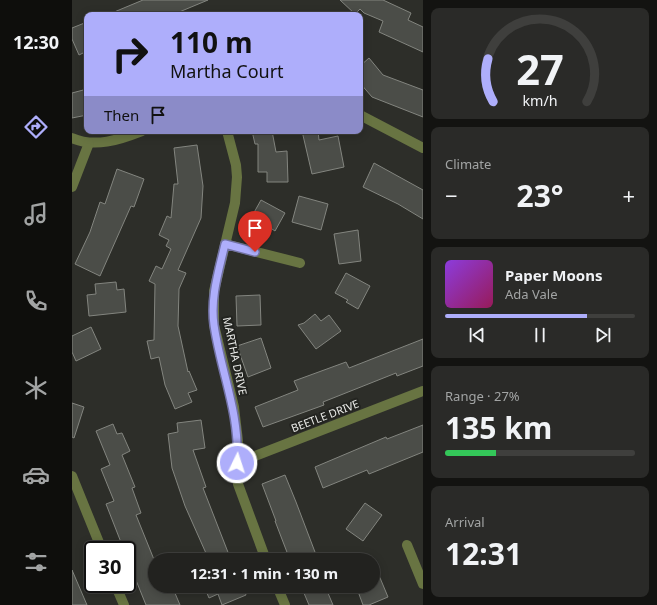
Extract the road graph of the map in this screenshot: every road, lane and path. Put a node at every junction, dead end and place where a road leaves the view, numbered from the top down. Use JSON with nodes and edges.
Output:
{"nodes":[{"id":1,"x":363,"y":117,"type":"edge"},
{"id":2,"x":134,"y":134,"type":"edge"},
{"id":3,"x":228,"y":134,"type":"edge"},
{"id":4,"x":72,"y":138,"type":"edge"},
{"id":5,"x":89,"y":143,"type":"junction"},
{"id":6,"x":423,"y":148,"type":"edge"},
{"id":7,"x":72,"y":187,"type":"edge"},
{"id":8,"x":225,"y":244,"type":"junction"},
{"id":9,"x":300,"y":263,"type":"dead end"},
{"id":10,"x":423,"y":391,"type":"edge"},
{"id":11,"x":237,"y":463,"type":"junction"},
{"id":12,"x":72,"y":476,"type":"edge"},
{"id":13,"x":98,"y":541,"type":"edge"},
{"id":14,"x":407,"y":545,"type":"dead end"},
{"id":15,"x":263,"y":553,"type":"edge"},
{"id":16,"x":423,"y":584,"type":"edge"},
{"id":17,"x":119,"y":593,"type":"edge"},
{"id":18,"x":280,"y":593,"type":"edge"},
{"id":19,"x":124,"y":605,"type":"edge"},
{"id":20,"x":285,"y":605,"type":"edge"}],
"edges":[{"from":1,"to":6,"type":"street"},
{"from":2,"to":5,"type":"street"},
{"from":3,"to":8,"type":"street","name":"MARTHA DRIVE"},
{"from":4,"to":5,"type":"street"},
{"from":5,"to":7,"type":"street"},
{"from":8,"to":9,"type":"street"},
{"from":8,"to":11,"type":"street","name":"MARTHA DRIVE"},
{"from":10,"to":11,"type":"street","name":"BEETLE DRIVE"},
{"from":11,"to":15,"type":"street","name":"MARTHA DRIVE"},
{"from":12,"to":13,"type":"street"},
{"from":14,"to":16,"type":"street"},
{"from":17,"to":19,"type":"street"},
{"from":18,"to":20,"type":"street"}]}
